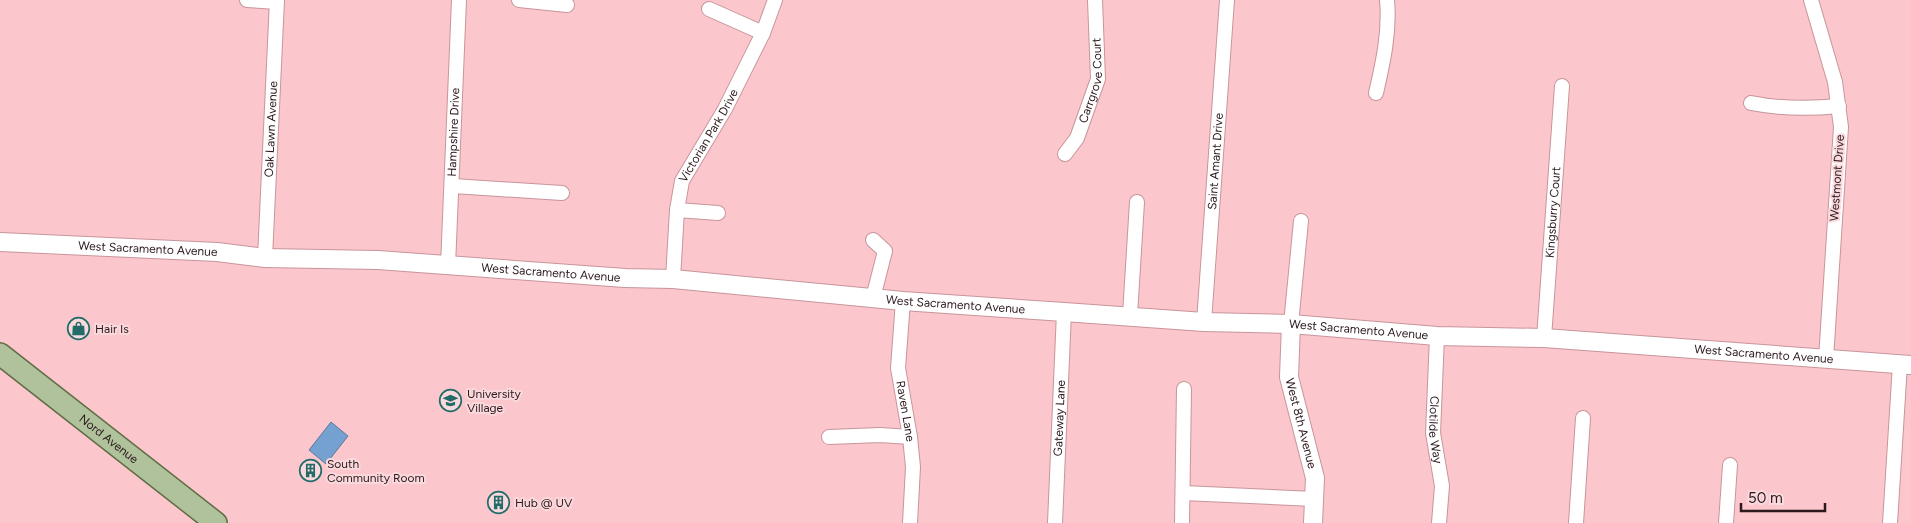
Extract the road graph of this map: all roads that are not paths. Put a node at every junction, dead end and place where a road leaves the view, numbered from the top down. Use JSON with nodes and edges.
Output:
{"nodes":[{"id":1,"x":247,"y":0,"type":"edge"},
{"id":2,"x":458,"y":0,"type":"edge"},
{"id":3,"x":519,"y":0,"type":"edge"},
{"id":4,"x":775,"y":0,"type":"edge"},
{"id":5,"x":1095,"y":0,"type":"edge"},
{"id":6,"x":1227,"y":0,"type":"edge"},
{"id":7,"x":1387,"y":0,"type":"edge"},
{"id":8,"x":1811,"y":0,"type":"edge"},
{"id":9,"x":277,"y":1,"type":"edge"},
{"id":10,"x":567,"y":5,"type":"dead end"},
{"id":11,"x":709,"y":9,"type":"dead end"},
{"id":12,"x":763,"y":33,"type":"junction"},
{"id":13,"x":1562,"y":86,"type":"dead end"},
{"id":14,"x":1376,"y":93,"type":"dead end"},
{"id":15,"x":1751,"y":103,"type":"dead end"},
{"id":16,"x":1840,"y":106,"type":"junction"},
{"id":17,"x":1065,"y":154,"type":"dead end"},
{"id":18,"x":453,"y":186,"type":"junction"},
{"id":19,"x":562,"y":192,"type":"dead end"},
{"id":20,"x":1137,"y":202,"type":"dead end"},
{"id":21,"x":678,"y":210,"type":"junction"},
{"id":22,"x":718,"y":213,"type":"dead end"},
{"id":23,"x":1301,"y":221,"type":"dead end"},
{"id":24,"x":873,"y":240,"type":"dead end"},
{"id":25,"x":0,"y":242,"type":"edge"},
{"id":26,"x":266,"y":258,"type":"junction"},
{"id":27,"x":448,"y":266,"type":"junction"},
{"id":28,"x":673,"y":279,"type":"junction"},
{"id":29,"x":873,"y":298,"type":"junction"},
{"id":30,"x":903,"y":301,"type":"junction"},
{"id":31,"x":1064,"y":312,"type":"junction"},
{"id":32,"x":1130,"y":316,"type":"junction"},
{"id":33,"x":1204,"y":322,"type":"junction"},
{"id":34,"x":1291,"y":324,"type":"junction"},
{"id":35,"x":1437,"y":336,"type":"junction"},
{"id":36,"x":1544,"y":338,"type":"junction"},
{"id":37,"x":0,"y":354,"type":"edge"},
{"id":38,"x":1826,"y":359,"type":"junction"},
{"id":39,"x":1906,"y":365,"type":"edge"},
{"id":40,"x":1184,"y":389,"type":"dead end"},
{"id":41,"x":1583,"y":418,"type":"dead end"},
{"id":42,"x":829,"y":437,"type":"dead end"},
{"id":43,"x":910,"y":437,"type":"junction"},
{"id":44,"x":1730,"y":464,"type":"dead end"},
{"id":45,"x":1183,"y":493,"type":"junction"},
{"id":46,"x":1314,"y":499,"type":"junction"},
{"id":47,"x":216,"y":523,"type":"edge"},
{"id":48,"x":910,"y":523,"type":"edge"},
{"id":49,"x":1055,"y":523,"type":"edge"},
{"id":50,"x":1182,"y":523,"type":"edge"},
{"id":51,"x":1313,"y":523,"type":"edge"},
{"id":52,"x":1439,"y":523,"type":"edge"},
{"id":53,"x":1576,"y":523,"type":"edge"},
{"id":54,"x":1726,"y":523,"type":"edge"},
{"id":55,"x":1890,"y":523,"type":"edge"}],
"edges":[{"from":1,"to":9,"type":"street"},
{"from":2,"to":18,"type":"street","name":"Hampshire Drive"},
{"from":3,"to":10,"type":"street"},
{"from":4,"to":12,"type":"street","name":"Victorian Park Drive"},
{"from":5,"to":17,"type":"street","name":"Carrgrove Court"},
{"from":6,"to":33,"type":"street","name":"Saint Amant Drive"},
{"from":7,"to":14,"type":"street"},
{"from":8,"to":16,"type":"street","name":"Westmont Drive"},
{"from":9,"to":26,"type":"street","name":"Oak Lawn Avenue"},
{"from":11,"to":12,"type":"street"},
{"from":12,"to":21,"type":"street","name":"Victorian Park Drive"},
{"from":13,"to":36,"type":"street","name":"Kingsburry Court"},
{"from":15,"to":16,"type":"street"},
{"from":16,"to":38,"type":"street","name":"Westmont Drive"},
{"from":18,"to":19,"type":"street"},
{"from":18,"to":27,"type":"street","name":"Hampshire Drive"},
{"from":20,"to":32,"type":"street"},
{"from":21,"to":22,"type":"street"},
{"from":21,"to":28,"type":"street","name":"Victorian Park Drive"},
{"from":23,"to":34,"type":"street"},
{"from":24,"to":29,"type":"street"},
{"from":25,"to":26,"type":"street","name":"West Sacramento Avenue"},
{"from":26,"to":27,"type":"street","name":"West Sacramento Avenue"},
{"from":27,"to":28,"type":"street","name":"West Sacramento Avenue"},
{"from":28,"to":29,"type":"street","name":"West Sacramento Avenue"},
{"from":29,"to":30,"type":"street","name":"West Sacramento Avenue"},
{"from":30,"to":31,"type":"street","name":"West Sacramento Avenue"},
{"from":30,"to":43,"type":"street","name":"Raven Lane"},
{"from":31,"to":32,"type":"street","name":"West Sacramento Avenue"},
{"from":31,"to":49,"type":"street","name":"Gateway Lane"},
{"from":32,"to":33,"type":"street","name":"West Sacramento Avenue"},
{"from":33,"to":34,"type":"street","name":"West Sacramento Avenue"},
{"from":34,"to":35,"type":"street","name":"West Sacramento Avenue"},
{"from":34,"to":46,"type":"street","name":"West 8th Avenue"},
{"from":35,"to":36,"type":"street","name":"West Sacramento Avenue"},
{"from":35,"to":52,"type":"street","name":"Clotilde Way"},
{"from":36,"to":38,"type":"street","name":"West Sacramento Avenue"},
{"from":37,"to":47,"type":"main road","name":"Nord Avenue"},
{"from":38,"to":39,"type":"street","name":"West Sacramento Avenue"},
{"from":39,"to":55,"type":"street"},
{"from":40,"to":45,"type":"street"},
{"from":41,"to":53,"type":"street"},
{"from":42,"to":43,"type":"street"},
{"from":43,"to":48,"type":"street","name":"Raven Lane"},
{"from":44,"to":54,"type":"street"},
{"from":45,"to":46,"type":"street"},
{"from":45,"to":50,"type":"street"},
{"from":46,"to":51,"type":"street","name":"West 8th Avenue"}]}
